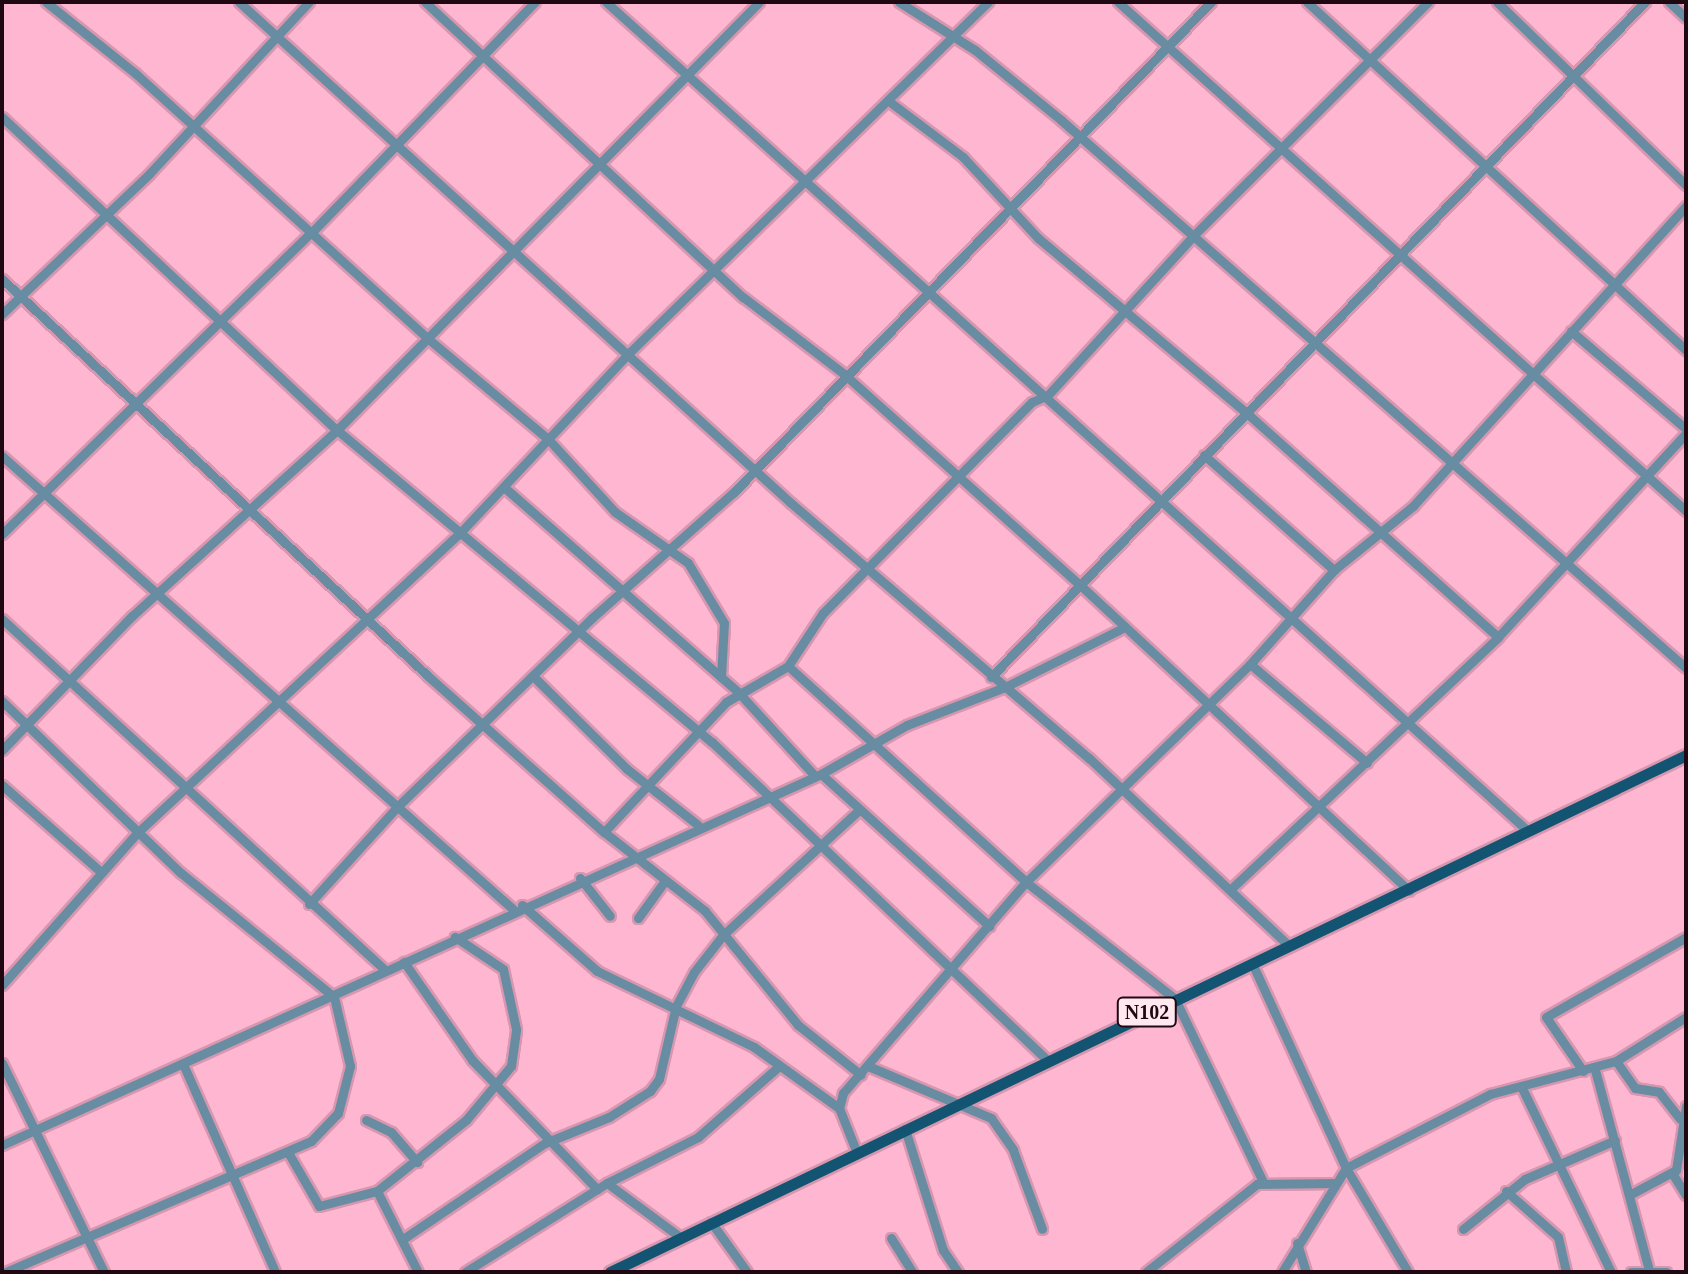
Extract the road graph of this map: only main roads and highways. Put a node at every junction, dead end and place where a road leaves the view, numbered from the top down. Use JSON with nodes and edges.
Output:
{"nodes":[{"id":1,"x":1686,"y":755,"type":"edge"},
{"id":2,"x":616,"y":1271,"type":"edge"}],
"edges":[{"from":1,"to":2,"type":"main road","number":"N102"}]}
